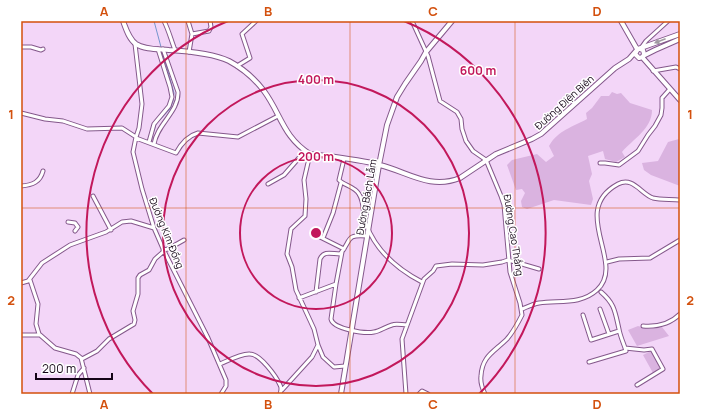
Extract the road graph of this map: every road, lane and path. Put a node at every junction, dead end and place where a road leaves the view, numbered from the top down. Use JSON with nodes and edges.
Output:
{"nodes":[{"id":1,"x":123,"y":21,"type":"edge"},
{"id":2,"x":164,"y":21,"type":"edge"},
{"id":3,"x":188,"y":21,"type":"edge"},
{"id":4,"x":210,"y":21,"type":"edge"},
{"id":5,"x":256,"y":21,"type":"edge"},
{"id":6,"x":412,"y":21,"type":"edge"},
{"id":7,"x":452,"y":21,"type":"edge"},
{"id":8,"x":621,"y":21,"type":"edge"},
{"id":9,"x":668,"y":21,"type":"edge"},
{"id":10,"x":192,"y":34,"type":"junction"},
{"id":11,"x":680,"y":34,"type":"edge"},
{"id":12,"x":680,"y":39,"type":"edge"},
{"id":13,"x":135,"y":44,"type":"junction"},
{"id":14,"x":21,"y":47,"type":"edge"},
{"id":15,"x":43,"y":49,"type":"dead end"},
{"id":16,"x":160,"y":49,"type":"junction"},
{"id":17,"x":175,"y":50,"type":"junction"},
{"id":18,"x":638,"y":50,"type":"junction"},
{"id":19,"x":189,"y":52,"type":"junction"},
{"id":20,"x":426,"y":52,"type":"junction"},
{"id":21,"x":641,"y":57,"type":"junction"},
{"id":22,"x":629,"y":59,"type":"junction"},
{"id":23,"x":237,"y":66,"type":"junction"},
{"id":24,"x":680,"y":69,"type":"edge"},
{"id":25,"x":653,"y":71,"type":"junction"},
{"id":26,"x":670,"y":89,"type":"junction"},
{"id":27,"x":680,"y":100,"type":"edge"},
{"id":28,"x":21,"y":113,"type":"edge"},
{"id":29,"x":278,"y":116,"type":"junction"},
{"id":30,"x":136,"y":137,"type":"junction"},
{"id":31,"x":149,"y":142,"type":"junction"},
{"id":32,"x":154,"y":144,"type":"junction"},
{"id":33,"x":305,"y":150,"type":"junction"},
{"id":34,"x":310,"y":154,"type":"junction"},
{"id":35,"x":344,"y":159,"type":"junction"},
{"id":36,"x":486,"y":160,"type":"junction"},
{"id":37,"x":600,"y":163,"type":"dead end"},
{"id":38,"x":379,"y":165,"type":"junction"},
{"id":39,"x":43,"y":170,"type":"dead end"},
{"id":40,"x":342,"y":182,"type":"junction"},
{"id":41,"x":268,"y":184,"type":"dead end"},
{"id":42,"x":21,"y":186,"type":"edge"},
{"id":43,"x":93,"y":196,"type":"dead end"},
{"id":44,"x":680,"y":200,"type":"edge"},
{"id":45,"x":68,"y":222,"type":"dead end"},
{"id":46,"x":154,"y":228,"type":"junction"},
{"id":47,"x":368,"y":229,"type":"junction"},
{"id":48,"x":111,"y":230,"type":"junction"},
{"id":49,"x":75,"y":231,"type":"dead end"},
{"id":50,"x":314,"y":234,"type":"dead end"},
{"id":51,"x":367,"y":236,"type":"junction"},
{"id":52,"x":323,"y":238,"type":"junction"},
{"id":53,"x":184,"y":240,"type":"dead end"},
{"id":54,"x":680,"y":240,"type":"edge"},
{"id":55,"x":344,"y":249,"type":"junction"},
{"id":56,"x":164,"y":250,"type":"junction"},
{"id":57,"x":342,"y":252,"type":"junction"},
{"id":58,"x":508,"y":260,"type":"junction"},
{"id":59,"x":607,"y":262,"type":"junction"},
{"id":60,"x":539,"y":269,"type":"dead end"},
{"id":61,"x":30,"y":280,"type":"junction"},
{"id":62,"x":422,"y":282,"type":"junction"},
{"id":63,"x":21,"y":283,"type":"edge"},
{"id":64,"x":336,"y":284,"type":"junction"},
{"id":65,"x":316,"y":292,"type":"junction"},
{"id":66,"x":601,"y":292,"type":"dead end"},
{"id":67,"x":299,"y":298,"type":"junction"},
{"id":68,"x":522,"y":309,"type":"junction"},
{"id":69,"x":600,"y":309,"type":"dead end"},
{"id":70,"x":680,"y":314,"type":"edge"},
{"id":71,"x":583,"y":315,"type":"dead end"},
{"id":72,"x":407,"y":325,"type":"junction"},
{"id":73,"x":643,"y":326,"type":"dead end"},
{"id":74,"x":352,"y":330,"type":"junction"},
{"id":75,"x":619,"y":331,"type":"junction"},
{"id":76,"x":609,"y":334,"type":"junction"},
{"id":77,"x":21,"y":335,"type":"edge"},
{"id":78,"x":40,"y":335,"type":"junction"},
{"id":79,"x":318,"y":345,"type":"junction"},
{"id":80,"x":625,"y":348,"type":"junction"},
{"id":81,"x":82,"y":359,"type":"junction"},
{"id":82,"x":589,"y":362,"type":"dead end"},
{"id":83,"x":220,"y":364,"type":"junction"},
{"id":84,"x":345,"y":366,"type":"junction"},
{"id":85,"x":84,"y":368,"type":"junction"},
{"id":86,"x":637,"y":385,"type":"dead end"},
{"id":87,"x":281,"y":392,"type":"edge"},
{"id":88,"x":72,"y":394,"type":"edge"},
{"id":89,"x":90,"y":394,"type":"edge"},
{"id":90,"x":221,"y":394,"type":"edge"},
{"id":91,"x":340,"y":394,"type":"edge"},
{"id":92,"x":406,"y":394,"type":"edge"},
{"id":93,"x":419,"y":394,"type":"edge"},
{"id":94,"x":428,"y":394,"type":"edge"},
{"id":95,"x":485,"y":394,"type":"edge"}],
"edges":[{"from":1,"to":13,"type":"main road"},
{"from":2,"to":17,"type":"street"},
{"from":3,"to":10,"type":"street"},
{"from":4,"to":10,"type":"street"},
{"from":5,"to":23,"type":"street"},
{"from":6,"to":20,"type":"street"},
{"from":7,"to":20,"type":"main road","name":"Đường Bách Lẫm"},
{"from":8,"to":18,"type":"main road"},
{"from":9,"to":18,"type":"street"},
{"from":10,"to":19,"type":"street"},
{"from":11,"to":18,"type":"main road","one_way":true},
{"from":12,"to":21,"type":"main road","name":"Đường Điện Biên"},
{"from":13,"to":16,"type":"main road"},
{"from":13,"to":30,"type":"street","name":"Đường Kim Đồng"},
{"from":14,"to":15,"type":"street"},
{"from":16,"to":17,"type":"main road"},
{"from":16,"to":31,"type":"street"},
{"from":16,"to":32,"type":"street"},
{"from":17,"to":19,"type":"main road"},
{"from":18,"to":21,"type":"main road"},
{"from":18,"to":21,"type":"main road"},
{"from":18,"to":22,"type":"main road","name":"Đường Điện Biên"},
{"from":19,"to":23,"type":"main road"},
{"from":20,"to":36,"type":"street"},
{"from":20,"to":38,"type":"main road","name":"Đường Bách Lẫm"},
{"from":21,"to":22,"type":"main road","name":"Đường Điện Biên"},
{"from":21,"to":25,"type":"main road"},
{"from":22,"to":36,"type":"main road","name":"Đường Điện Biên"},
{"from":23,"to":29,"type":"main road"},
{"from":24,"to":25,"type":"street"},
{"from":25,"to":26,"type":"main road"},
{"from":26,"to":27,"type":"main road"},
{"from":26,"to":37,"type":"street"},
{"from":28,"to":30,"type":"street"},
{"from":29,"to":32,"type":"street"},
{"from":29,"to":33,"type":"main road"},
{"from":30,"to":31,"type":"street"},
{"from":30,"to":46,"type":"street","name":"Đường Kim Đồng"},
{"from":31,"to":32,"type":"street"},
{"from":33,"to":34,"type":"main road"},
{"from":33,"to":41,"type":"street"},
{"from":34,"to":35,"type":"main road","name":"Đường Điện Biên"},
{"from":34,"to":67,"type":"street"},
{"from":35,"to":38,"type":"main road","name":"Đường Điện Biên"},
{"from":35,"to":40,"type":"street"},
{"from":36,"to":38,"type":"main road","name":"Đường Điện Biên"},
{"from":36,"to":58,"type":"street","name":"Đường Cao Thắng"},
{"from":38,"to":47,"type":"main road","name":"Đường Bách Lẫm"},
{"from":39,"to":42,"type":"street"},
{"from":40,"to":47,"type":"street"},
{"from":40,"to":52,"type":"street"},
{"from":43,"to":48,"type":"street"},
{"from":44,"to":59,"type":"street"},
{"from":45,"to":49,"type":"street"},
{"from":46,"to":48,"type":"street"},
{"from":46,"to":56,"type":"street","name":"Đường Kim Đồng"},
{"from":47,"to":51,"type":"main road","name":"Đường Bách Lẫm"},
{"from":47,"to":62,"type":"street"},
{"from":48,"to":61,"type":"street"},
{"from":50,"to":52,"type":"street"},
{"from":51,"to":55,"type":"street"},
{"from":51,"to":74,"type":"main road","name":"Đường Bách Lẫm"},
{"from":52,"to":55,"type":"street"},
{"from":53,"to":56,"type":"street"},
{"from":54,"to":59,"type":"street"},
{"from":55,"to":57,"type":"street"},
{"from":56,"to":81,"type":"street"},
{"from":56,"to":83,"type":"street","name":"Đường Kim Đồng"},
{"from":57,"to":64,"type":"street"},
{"from":57,"to":65,"type":"street"},
{"from":58,"to":60,"type":"street"},
{"from":58,"to":62,"type":"street"},
{"from":58,"to":68,"type":"street","name":"Đường Cao Thắng"},
{"from":59,"to":68,"type":"street"},
{"from":61,"to":63,"type":"street"},
{"from":61,"to":78,"type":"street"},
{"from":62,"to":72,"type":"street"},
{"from":64,"to":65,"type":"street"},
{"from":64,"to":74,"type":"street"},
{"from":65,"to":67,"type":"street"},
{"from":66,"to":75,"type":"street"},
{"from":67,"to":79,"type":"street"},
{"from":68,"to":95,"type":"street"},
{"from":69,"to":76,"type":"street"},
{"from":70,"to":73,"type":"street"},
{"from":71,"to":76,"type":"street"},
{"from":72,"to":74,"type":"street"},
{"from":72,"to":92,"type":"street"},
{"from":74,"to":84,"type":"main road","name":"Đường Bách Lẫm"},
{"from":75,"to":76,"type":"street"},
{"from":75,"to":80,"type":"street"},
{"from":77,"to":78,"type":"street"},
{"from":78,"to":81,"type":"street"},
{"from":79,"to":84,"type":"street"},
{"from":79,"to":87,"type":"street"},
{"from":80,"to":82,"type":"street"},
{"from":80,"to":86,"type":"street"},
{"from":81,"to":85,"type":"street"},
{"from":83,"to":87,"type":"street"},
{"from":83,"to":90,"type":"street","name":"Đường Kim Đồng"},
{"from":84,"to":91,"type":"main road","name":"Đường Bách Lẫm"},
{"from":85,"to":88,"type":"street"},
{"from":85,"to":89,"type":"street"},
{"from":93,"to":94,"type":"street"}]}
